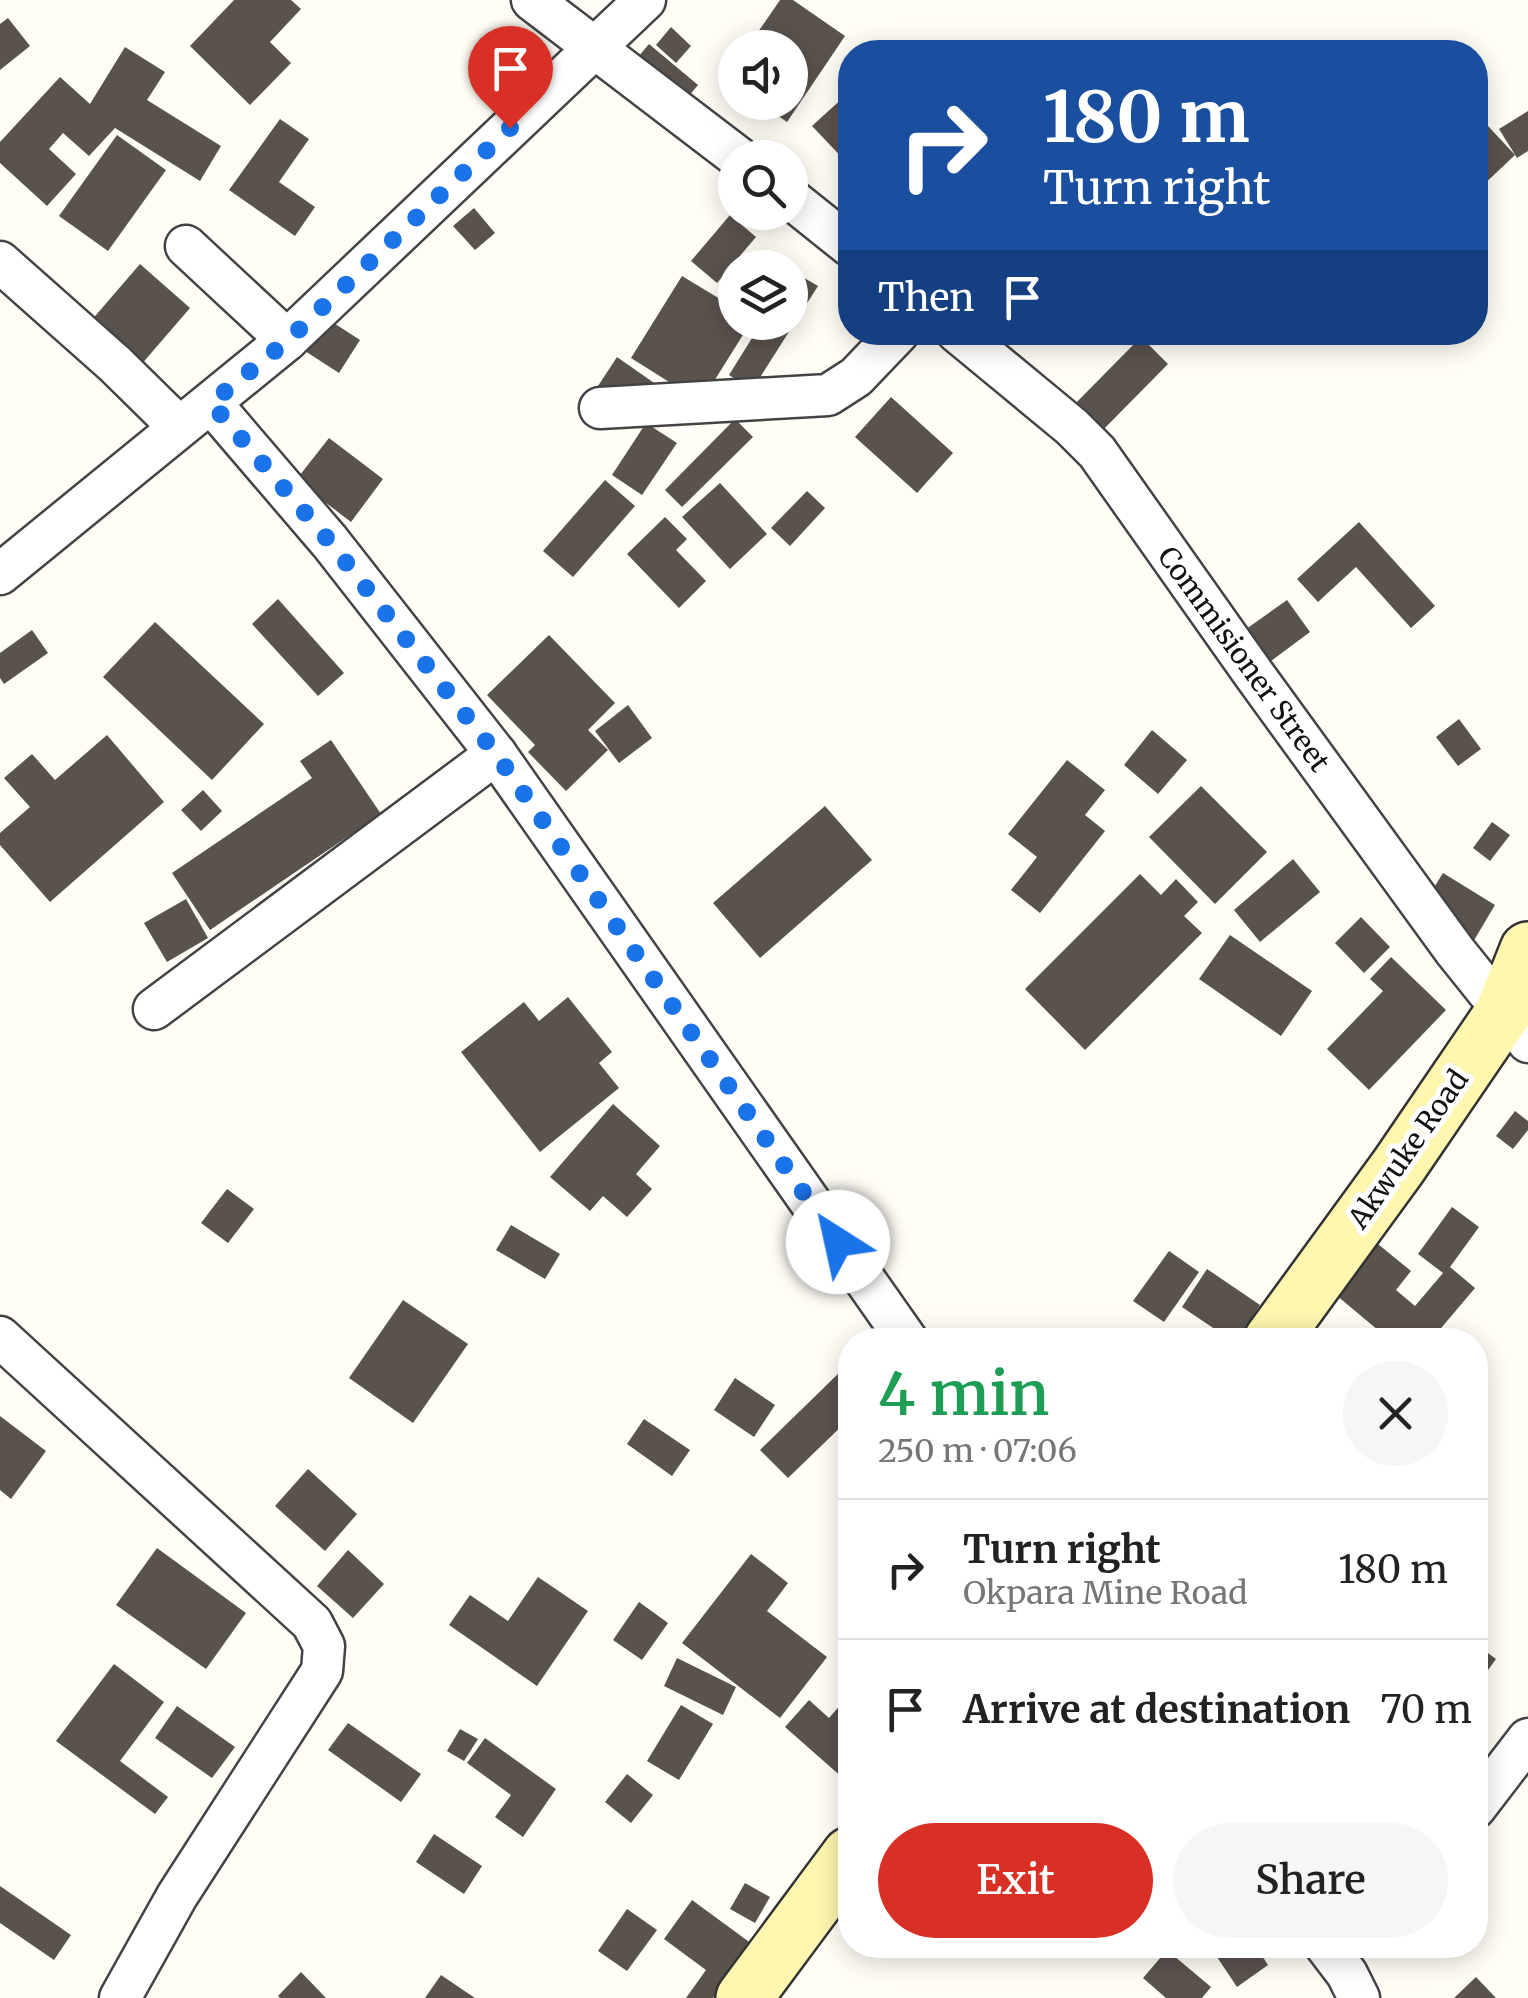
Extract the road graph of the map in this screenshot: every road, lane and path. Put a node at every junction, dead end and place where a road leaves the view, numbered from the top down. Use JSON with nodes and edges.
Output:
{"nodes":[{"id":1,"x":532,"y":0,"type":"edge"},
{"id":2,"x":644,"y":0,"type":"edge"},
{"id":3,"x":594,"y":48,"type":"junction"},
{"id":4,"x":718,"y":142,"type":"edge"},
{"id":5,"x":808,"y":212,"type":"edge"},
{"id":6,"x":838,"y":236,"type":"edge"},
{"id":7,"x":186,"y":246,"type":"dead end"},
{"id":8,"x":0,"y":262,"type":"edge"},
{"id":9,"x":288,"y":340,"type":"junction"},
{"id":10,"x":887,"y":345,"type":"edge"},
{"id":11,"x":973,"y":345,"type":"edge"},
{"id":12,"x":211,"y":403,"type":"junction"},
{"id":13,"x":600,"y":408,"type":"dead end"},
{"id":14,"x":179,"y":427,"type":"junction"},
{"id":15,"x":0,"y":574,"type":"edge"},
{"id":16,"x":496,"y":754,"type":"junction"},
{"id":17,"x":1528,"y":950,"type":"edge"},
{"id":18,"x":154,"y":1009,"type":"dead end"},
{"id":19,"x":1516,"y":1027,"type":"edge"},
{"id":20,"x":899,"y":1328,"type":"edge"},
{"id":21,"x":1281,"y":1328,"type":"edge"},
{"id":22,"x":0,"y":1337,"type":"edge"},
{"id":23,"x":1528,"y":1739,"type":"edge"},
{"id":24,"x":1488,"y":1791,"type":"edge"},
{"id":25,"x":838,"y":1871,"type":"edge"},
{"id":26,"x":120,"y":1998,"type":"edge"},
{"id":27,"x":744,"y":1998,"type":"edge"}],
"edges":[{"from":1,"to":3,"type":"street"},
{"from":2,"to":3,"type":"street"},
{"from":3,"to":4,"type":"street"},
{"from":3,"to":9,"type":"street"},
{"from":5,"to":6,"type":"street"},
{"from":7,"to":9,"type":"street"},
{"from":8,"to":14,"type":"street"},
{"from":9,"to":12,"type":"street"},
{"from":10,"to":13,"type":"street"},
{"from":11,"to":19,"type":"street","name":"Commisioner Street"},
{"from":12,"to":14,"type":"street"},
{"from":12,"to":16,"type":"street"},
{"from":14,"to":15,"type":"street"},
{"from":16,"to":18,"type":"street"},
{"from":16,"to":20,"type":"street"},
{"from":17,"to":19,"type":"main road","name":"Akwuke Road"},
{"from":19,"to":21,"type":"main road","name":"Akwuke Road"},
{"from":22,"to":26,"type":"street"},
{"from":23,"to":24,"type":"street"},
{"from":25,"to":27,"type":"main road"}]}
